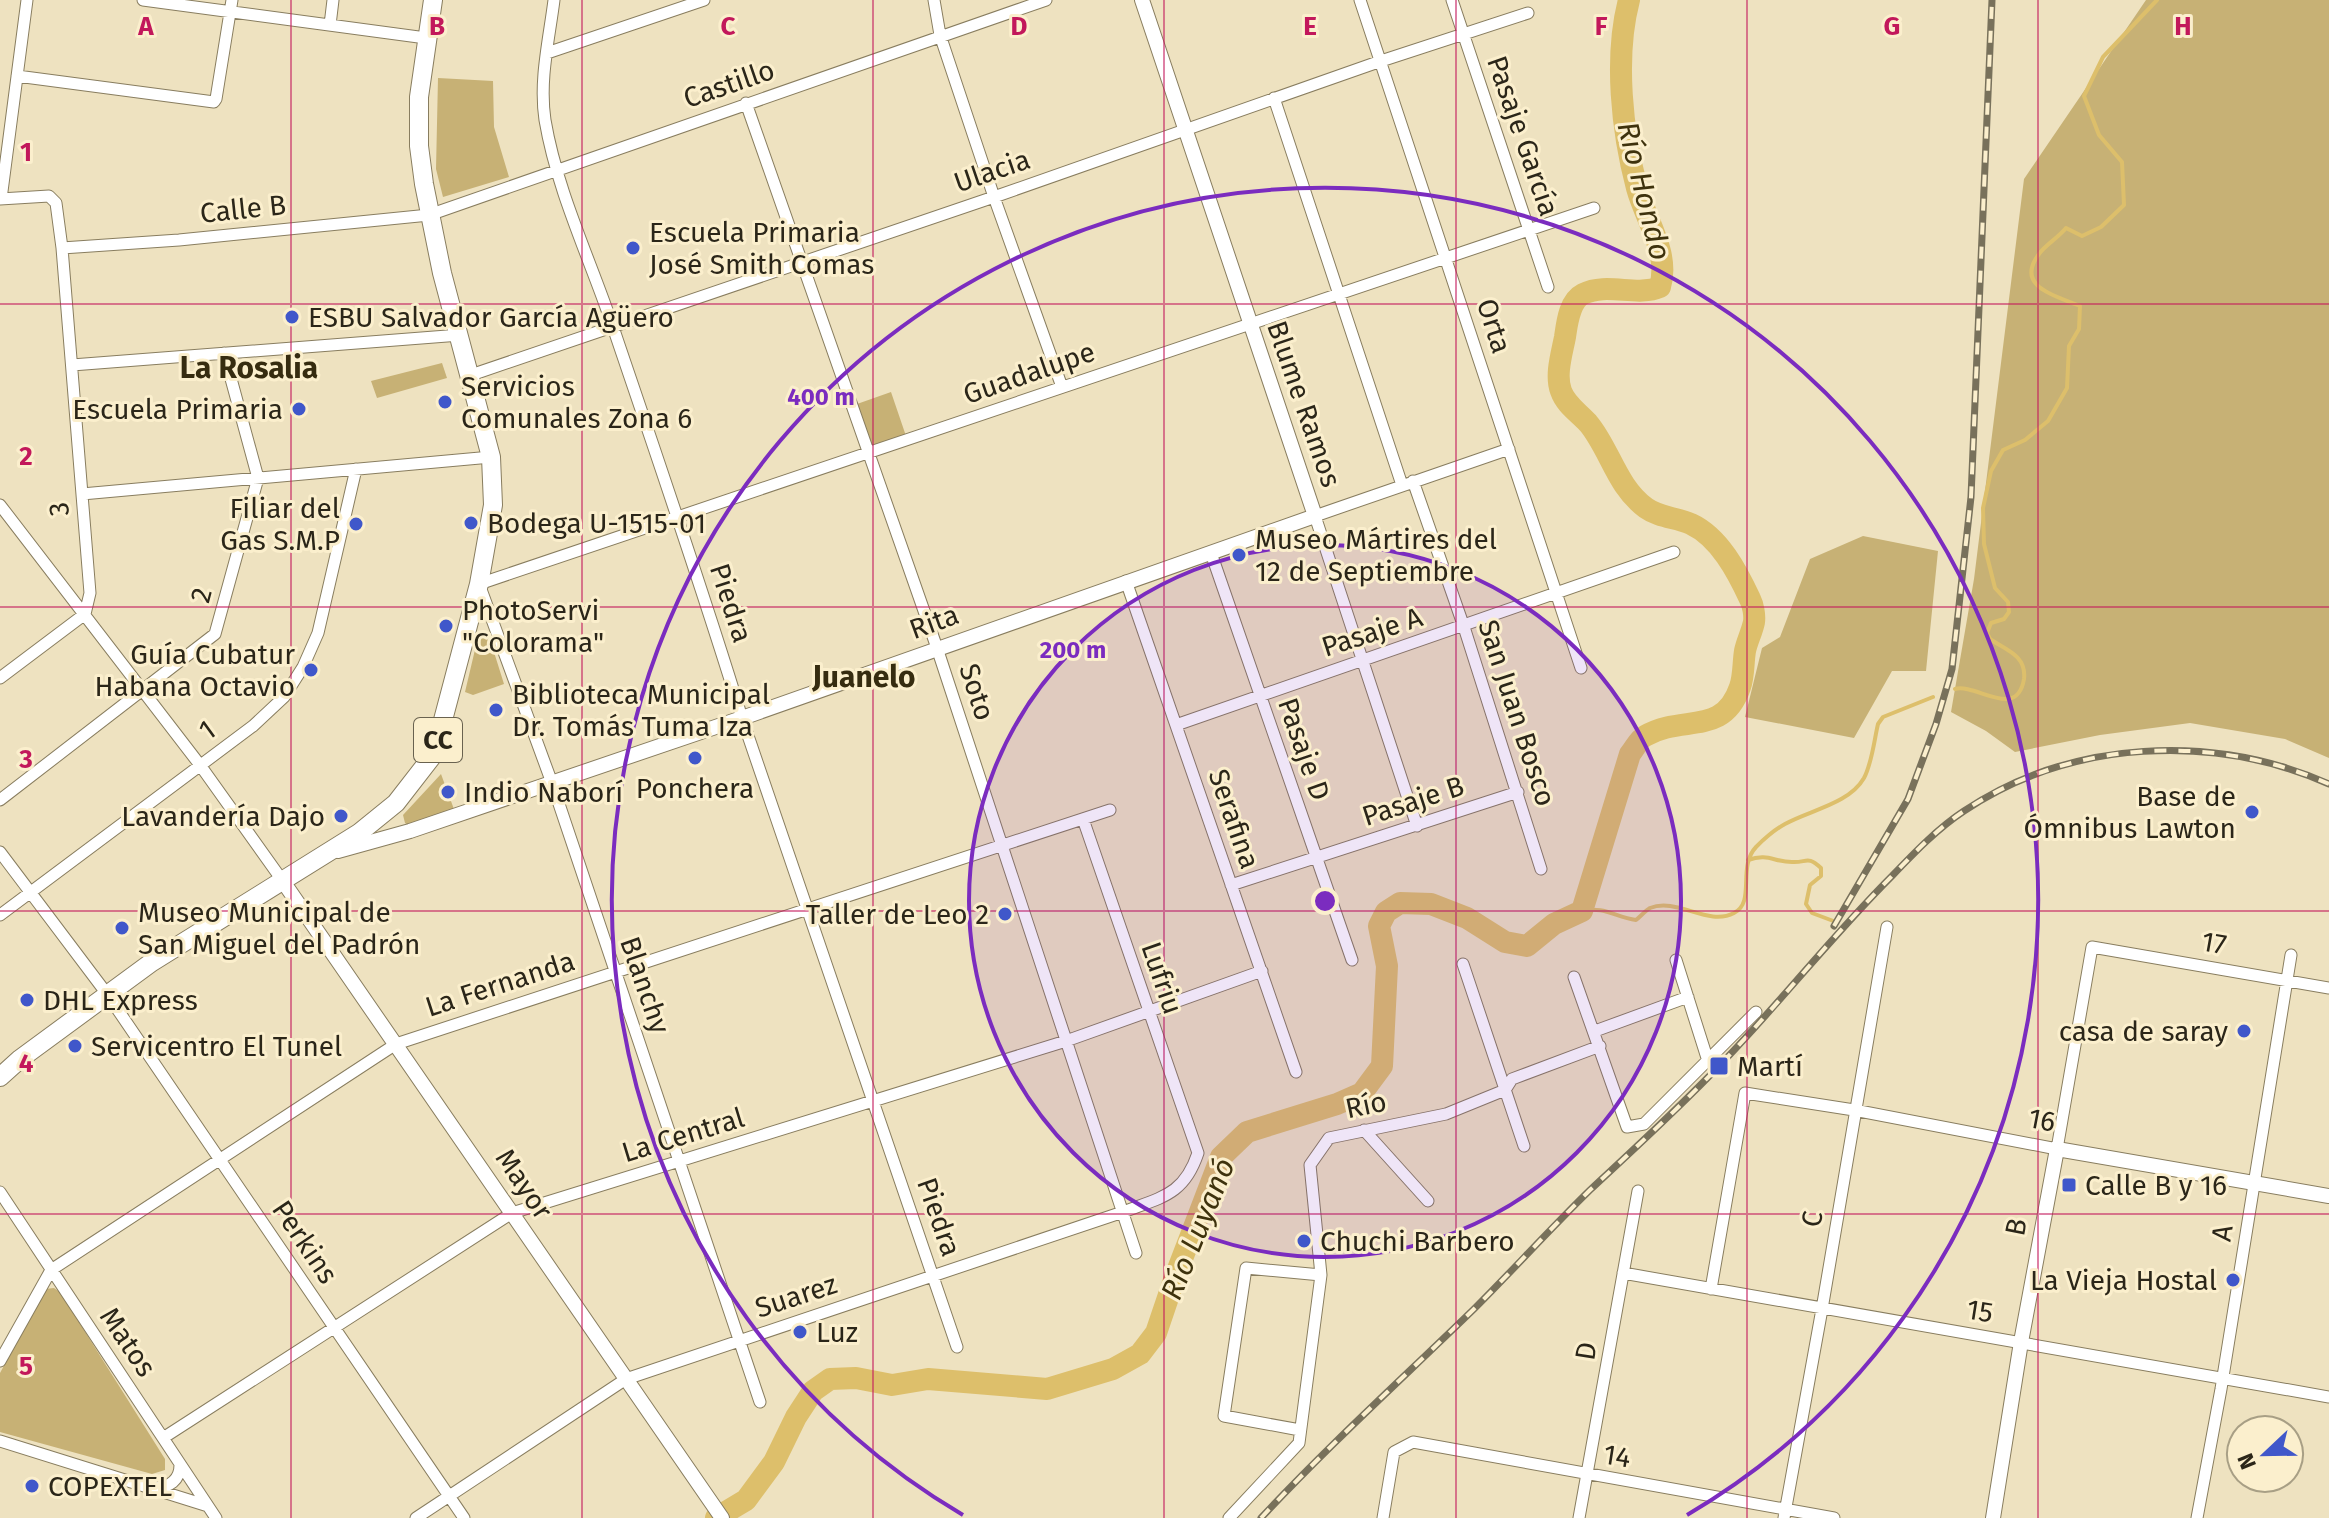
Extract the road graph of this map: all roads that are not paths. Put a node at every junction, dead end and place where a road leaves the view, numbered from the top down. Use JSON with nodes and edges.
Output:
{"nodes":[{"id":1,"x":27,"y":0,"type":"edge"},
{"id":2,"x":143,"y":0,"type":"edge"},
{"id":3,"x":333,"y":0,"type":"edge"},
{"id":4,"x":433,"y":0,"type":"edge"},
{"id":5,"x":554,"y":0,"type":"edge"},
{"id":6,"x":704,"y":0,"type":"edge"},
{"id":7,"x":934,"y":0,"type":"edge"},
{"id":8,"x":1046,"y":0,"type":"edge"},
{"id":9,"x":1142,"y":0,"type":"edge"},
{"id":10,"x":1360,"y":0,"type":"edge"},
{"id":11,"x":1452,"y":0,"type":"edge"},
{"id":12,"x":232,"y":6,"type":"edge"},
{"id":13,"x":1528,"y":13,"type":"dead end"},
{"id":14,"x":330,"y":25,"type":"junction"},
{"id":15,"x":1463,"y":34,"type":"junction"},
{"id":16,"x":940,"y":35,"type":"junction"},
{"id":17,"x":426,"y":38,"type":"junction"},
{"id":18,"x":547,"y":53,"type":"junction"},
{"id":19,"x":1381,"y":61,"type":"junction"},
{"id":20,"x":17,"y":76,"type":"junction"},
{"id":21,"x":1274,"y":98,"type":"junction"},
{"id":22,"x":746,"y":103,"type":"junction"},
{"id":23,"x":1185,"y":129,"type":"junction"},
{"id":24,"x":557,"y":169,"type":"junction"},
{"id":25,"x":994,"y":197,"type":"junction"},
{"id":26,"x":1,"y":199,"type":"edge"},
{"id":27,"x":1594,"y":208,"type":"dead end"},
{"id":28,"x":429,"y":215,"type":"junction"},
{"id":29,"x":1529,"y":229,"type":"junction"},
{"id":30,"x":62,"y":248,"type":"junction"},
{"id":31,"x":1446,"y":256,"type":"junction"},
{"id":32,"x":802,"y":262,"type":"junction"},
{"id":33,"x":1548,"y":287,"type":"dead end"},
{"id":34,"x":1338,"y":292,"type":"junction"},
{"id":35,"x":1249,"y":324,"type":"junction"},
{"id":36,"x":612,"y":325,"type":"junction"},
{"id":37,"x":460,"y":335,"type":"junction"},
{"id":38,"x":224,"y":353,"type":"junction"},
{"id":39,"x":72,"y":365,"type":"junction"},
{"id":40,"x":471,"y":375,"type":"junction"},
{"id":41,"x":1062,"y":387,"type":"junction"},
{"id":42,"x":1509,"y":449,"type":"junction"},
{"id":43,"x":869,"y":454,"type":"junction"},
{"id":44,"x":491,"y":457,"type":"junction"},
{"id":45,"x":356,"y":469,"type":"junction"},
{"id":46,"x":258,"y":478,"type":"junction"},
{"id":47,"x":1408,"y":483,"type":"junction"},
{"id":48,"x":82,"y":494,"type":"junction"},
{"id":49,"x":0,"y":505,"type":"edge"},
{"id":50,"x":1315,"y":516,"type":"junction"},
{"id":51,"x":676,"y":519,"type":"junction"},
{"id":52,"x":1674,"y":552,"type":"dead end"},
{"id":53,"x":1211,"y":553,"type":"junction"},
{"id":54,"x":1126,"y":581,"type":"junction"},
{"id":55,"x":479,"y":584,"type":"junction"},
{"id":56,"x":1557,"y":592,"type":"junction"},
{"id":57,"x":85,"y":614,"type":"junction"},
{"id":58,"x":1464,"y":627,"type":"junction"},
{"id":59,"x":937,"y":648,"type":"junction"},
{"id":60,"x":1362,"y":660,"type":"junction"},
{"id":61,"x":1581,"y":668,"type":"dead end"},
{"id":62,"x":0,"y":678,"type":"edge"},
{"id":63,"x":143,"y":690,"type":"junction"},
{"id":64,"x":1260,"y":695,"type":"junction"},
{"id":65,"x":742,"y":718,"type":"junction"},
{"id":66,"x":1176,"y":725,"type":"junction"},
{"id":67,"x":200,"y":765,"type":"junction"},
{"id":68,"x":552,"y":783,"type":"junction"},
{"id":69,"x":1518,"y":792,"type":"junction"},
{"id":70,"x":0,"y":800,"type":"edge"},
{"id":71,"x":1110,"y":810,"type":"dead end"},
{"id":72,"x":1083,"y":819,"type":"junction"},
{"id":73,"x":1417,"y":826,"type":"junction"},
{"id":74,"x":1001,"y":844,"type":"junction"},
{"id":75,"x":0,"y":852,"type":"edge"},
{"id":76,"x":329,"y":853,"type":"junction"},
{"id":77,"x":1317,"y":857,"type":"junction"},
{"id":78,"x":1541,"y":869,"type":"dead end"},
{"id":79,"x":282,"y":880,"type":"junction"},
{"id":80,"x":1231,"y":885,"type":"junction"},
{"id":81,"x":30,"y":892,"type":"junction"},
{"id":82,"x":807,"y":907,"type":"junction"},
{"id":83,"x":0,"y":915,"type":"edge"},
{"id":84,"x":1887,"y":927,"type":"dead end"},
{"id":85,"x":2092,"y":947,"type":"joint"},
{"id":86,"x":2291,"y":955,"type":"dead end"},
{"id":87,"x":1352,"y":960,"type":"dead end"},
{"id":88,"x":1676,"y":960,"type":"dead end"},
{"id":89,"x":1463,"y":964,"type":"dead end"},
{"id":90,"x":615,"y":971,"type":"junction"},
{"id":91,"x":1262,"y":971,"type":"junction"},
{"id":92,"x":1574,"y":977,"type":"dead end"},
{"id":93,"x":2286,"y":980,"type":"junction"},
{"id":94,"x":2329,"y":988,"type":"edge"},
{"id":95,"x":107,"y":994,"type":"junction"},
{"id":96,"x":1688,"y":997,"type":"junction"},
{"id":97,"x":1148,"y":1011,"type":"junction"},
{"id":98,"x":1756,"y":1012,"type":"dead end"},
{"id":99,"x":1595,"y":1031,"type":"junction"},
{"id":100,"x":1066,"y":1041,"type":"junction"},
{"id":101,"x":396,"y":1044,"type":"junction"},
{"id":102,"x":1600,"y":1046,"type":"junction"},
{"id":103,"x":1708,"y":1061,"type":"junction"},
{"id":104,"x":1296,"y":1072,"type":"dead end"},
{"id":105,"x":0,"y":1077,"type":"edge"},
{"id":106,"x":1505,"y":1090,"type":"junction"},
{"id":107,"x":873,"y":1101,"type":"junction"},
{"id":108,"x":1854,"y":1110,"type":"junction"},
{"id":109,"x":1364,"y":1130,"type":"junction"},
{"id":110,"x":1524,"y":1146,"type":"dead end"},
{"id":111,"x":2057,"y":1149,"type":"junction"},
{"id":112,"x":1198,"y":1153,"type":"joint"},
{"id":113,"x":221,"y":1161,"type":"junction"},
{"id":114,"x":680,"y":1162,"type":"junction"},
{"id":115,"x":2254,"y":1184,"type":"junction"},
{"id":116,"x":1638,"y":1191,"type":"dead end"},
{"id":117,"x":0,"y":1192,"type":"edge"},
{"id":118,"x":2329,"y":1196,"type":"edge"},
{"id":119,"x":1428,"y":1201,"type":"dead end"},
{"id":120,"x":1123,"y":1212,"type":"junction"},
{"id":121,"x":512,"y":1213,"type":"junction"},
{"id":122,"x":1136,"y":1253,"type":"dead end"},
{"id":123,"x":51,"y":1270,"type":"junction"},
{"id":124,"x":1623,"y":1273,"type":"junction"},
{"id":125,"x":1321,"y":1275,"type":"junction"},
{"id":126,"x":934,"y":1277,"type":"junction"},
{"id":127,"x":1711,"y":1289,"type":"junction"},
{"id":128,"x":1822,"y":1309,"type":"junction"},
{"id":129,"x":335,"y":1327,"type":"junction"},
{"id":130,"x":738,"y":1339,"type":"junction"},
{"id":131,"x":2021,"y":1342,"type":"junction"},
{"id":132,"x":957,"y":1347,"type":"dead end"},
{"id":133,"x":0,"y":1361,"type":"edge"},
{"id":134,"x":2222,"y":1377,"type":"junction"},
{"id":135,"x":626,"y":1379,"type":"junction"},
{"id":136,"x":2329,"y":1397,"type":"edge"},
{"id":137,"x":760,"y":1402,"type":"dead end"},
{"id":138,"x":1300,"y":1430,"type":"junction"},
{"id":139,"x":163,"y":1438,"type":"junction"},
{"id":140,"x":0,"y":1441,"type":"edge"},
{"id":141,"x":180,"y":1465,"type":"junction"},
{"id":142,"x":1587,"y":1475,"type":"junction"},
{"id":143,"x":150,"y":1488,"type":"junction"},
{"id":144,"x":449,"y":1496,"type":"junction"},
{"id":145,"x":208,"y":1506,"type":"junction"},
{"id":146,"x":1784,"y":1514,"type":"edge"},
{"id":147,"x":216,"y":1518,"type":"edge"},
{"id":148,"x":416,"y":1518,"type":"edge"},
{"id":149,"x":464,"y":1518,"type":"edge"},
{"id":150,"x":722,"y":1518,"type":"edge"},
{"id":151,"x":1229,"y":1518,"type":"edge"},
{"id":152,"x":1383,"y":1518,"type":"edge"},
{"id":153,"x":1579,"y":1518,"type":"edge"},
{"id":154,"x":1834,"y":1518,"type":"edge"},
{"id":155,"x":1993,"y":1518,"type":"edge"},
{"id":156,"x":2197,"y":1518,"type":"edge"}],
"edges":[{"from":1,"to":20,"type":"street"},
{"from":2,"to":12,"type":"street"},
{"from":3,"to":14,"type":"street"},
{"from":4,"to":17,"type":"main road","number":"CC"},
{"from":5,"to":18,"type":"street","name":"Piedra"},
{"from":6,"to":18,"type":"street"},
{"from":7,"to":16,"type":"street"},
{"from":8,"to":16,"type":"street","name":"Castillo"},
{"from":9,"to":23,"type":"street","name":"Blume Ramos"},
{"from":10,"to":19,"type":"street","name":"Orta"},
{"from":11,"to":15,"type":"street","name":"Pasaje García"},
{"from":12,"to":14,"type":"street"},
{"from":12,"to":20,"type":"street"},
{"from":13,"to":15,"type":"street","name":"Ulacia"},
{"from":14,"to":17,"type":"street"},
{"from":15,"to":19,"type":"street","name":"Ulacia"},
{"from":15,"to":29,"type":"street","name":"Pasaje García"},
{"from":16,"to":22,"type":"street","name":"Castillo"},
{"from":16,"to":25,"type":"street"},
{"from":17,"to":28,"type":"main road","number":"CC"},
{"from":18,"to":24,"type":"street","name":"Piedra"},
{"from":19,"to":21,"type":"street","name":"Ulacia"},
{"from":19,"to":31,"type":"street","name":"Orta"},
{"from":20,"to":26,"type":"street"},
{"from":21,"to":23,"type":"street","name":"Ulacia"},
{"from":21,"to":34,"type":"street","name":"San Juan Bosco"},
{"from":22,"to":24,"type":"street","name":"Castillo"},
{"from":22,"to":32,"type":"street","name":"Soto"},
{"from":23,"to":25,"type":"street","name":"Ulacia"},
{"from":23,"to":35,"type":"street","name":"Blume Ramos"},
{"from":24,"to":28,"type":"street","name":"Castillo"},
{"from":24,"to":36,"type":"street","name":"Piedra"},
{"from":25,"to":32,"type":"street","name":"Ulacia"},
{"from":25,"to":41,"type":"street"},
{"from":26,"to":30,"type":"street","name":"3"},
{"from":27,"to":29,"type":"street","name":"Guadalupe"},
{"from":28,"to":30,"type":"street","name":"Calle B"},
{"from":28,"to":37,"type":"main road","number":"CC"},
{"from":29,"to":31,"type":"street","name":"Guadalupe"},
{"from":29,"to":33,"type":"street","name":"Pasaje García"},
{"from":30,"to":39,"type":"street","name":"3"},
{"from":31,"to":34,"type":"street","name":"Guadalupe"},
{"from":31,"to":42,"type":"street","name":"Orta"},
{"from":32,"to":36,"type":"street","name":"Ulacia"},
{"from":32,"to":43,"type":"street","name":"Soto"},
{"from":34,"to":35,"type":"street","name":"Guadalupe"},
{"from":34,"to":47,"type":"street","name":"San Juan Bosco"},
{"from":35,"to":41,"type":"street","name":"Guadalupe"},
{"from":35,"to":50,"type":"street","name":"Blume Ramos"},
{"from":36,"to":40,"type":"street","name":"Ulacia"},
{"from":36,"to":51,"type":"street","name":"Piedra"},
{"from":37,"to":38,"type":"street"},
{"from":37,"to":40,"type":"main road","number":"CC"},
{"from":38,"to":39,"type":"street"},
{"from":38,"to":46,"type":"street"},
{"from":39,"to":48,"type":"street","name":"3"},
{"from":40,"to":44,"type":"main road","number":"CC"},
{"from":41,"to":43,"type":"street","name":"Guadalupe"},
{"from":42,"to":47,"type":"street","name":"Rita"},
{"from":42,"to":56,"type":"street","name":"Orta"},
{"from":43,"to":51,"type":"street","name":"Guadalupe"},
{"from":43,"to":59,"type":"street","name":"Soto"},
{"from":44,"to":45,"type":"street"},
{"from":44,"to":55,"type":"main road","number":"CC"},
{"from":45,"to":46,"type":"street"},
{"from":45,"to":67,"type":"street","name":"1"},
{"from":46,"to":48,"type":"street"},
{"from":46,"to":63,"type":"street","name":"2"},
{"from":47,"to":50,"type":"street","name":"Rita"},
{"from":47,"to":58,"type":"street","name":"San Juan Bosco"},
{"from":48,"to":57,"type":"street","name":"3"},
{"from":49,"to":57,"type":"street"},
{"from":50,"to":53,"type":"street","name":"Rita"},
{"from":50,"to":60,"type":"street","name":"Blume Ramos"},
{"from":51,"to":55,"type":"street","name":"Guadalupe"},
{"from":51,"to":65,"type":"street","name":"Piedra"},
{"from":52,"to":56,"type":"street","name":"Pasaje A"},
{"from":53,"to":54,"type":"street","name":"Rita"},
{"from":53,"to":64,"type":"street","name":"Pasaje D"},
{"from":54,"to":59,"type":"street","name":"Rita"},
{"from":54,"to":66,"type":"street","name":"Serafina"},
{"from":55,"to":68,"type":"street","name":"Blanchy"},
{"from":55,"to":76,"type":"main road","number":"CC"},
{"from":56,"to":58,"type":"street","name":"Pasaje A"},
{"from":56,"to":61,"type":"street","name":"Orta"},
{"from":57,"to":62,"type":"street"},
{"from":57,"to":63,"type":"street"},
{"from":58,"to":60,"type":"street","name":"Pasaje A"},
{"from":58,"to":69,"type":"street","name":"San Juan Bosco"},
{"from":59,"to":65,"type":"street","name":"Rita"},
{"from":59,"to":74,"type":"street","name":"Soto"},
{"from":60,"to":64,"type":"street","name":"Pasaje A"},
{"from":60,"to":73,"type":"street","name":"Blume Ramos"},
{"from":63,"to":67,"type":"street"},
{"from":63,"to":70,"type":"street","name":"2"},
{"from":64,"to":66,"type":"street","name":"Pasaje A"},
{"from":64,"to":77,"type":"street","name":"Pasaje D"},
{"from":65,"to":68,"type":"street","name":"Rita"},
{"from":65,"to":82,"type":"street","name":"Piedra"},
{"from":66,"to":80,"type":"street","name":"Serafina"},
{"from":67,"to":79,"type":"street"},
{"from":67,"to":81,"type":"street","name":"1"},
{"from":68,"to":76,"type":"street","name":"Rita"},
{"from":68,"to":90,"type":"street","name":"Blanchy"},
{"from":69,"to":73,"type":"street","name":"Pasaje B"},
{"from":69,"to":78,"type":"street","name":"San Juan Bosco"},
{"from":71,"to":72,"type":"street","name":"La Fernanda"},
{"from":72,"to":74,"type":"street","name":"La Fernanda"},
{"from":72,"to":97,"type":"street","name":"Lufriu"},
{"from":73,"to":77,"type":"street","name":"Pasaje B"},
{"from":74,"to":82,"type":"street","name":"La Fernanda"},
{"from":74,"to":100,"type":"street","name":"Soto"},
{"from":75,"to":81,"type":"street","name":"Perkins"},
{"from":76,"to":79,"type":"main road","number":"CC"},
{"from":77,"to":80,"type":"street","name":"Pasaje B"},
{"from":77,"to":87,"type":"street","name":"Pasaje D"},
{"from":79,"to":95,"type":"main road","number":"CC"},
{"from":79,"to":101,"type":"street","name":"Mayor"},
{"from":80,"to":91,"type":"street","name":"Serafina"},
{"from":81,"to":83,"type":"street","name":"1"},
{"from":81,"to":95,"type":"street","name":"Perkins"},
{"from":82,"to":90,"type":"street","name":"La Fernanda"},
{"from":82,"to":107,"type":"street","name":"Piedra"},
{"from":84,"to":108,"type":"street","name":"C"},
{"from":85,"to":93,"type":"street","name":"17"},
{"from":85,"to":111,"type":"street","name":"B"},
{"from":86,"to":93,"type":"street","name":"A"},
{"from":88,"to":96,"type":"street"},
{"from":89,"to":106,"type":"street"},
{"from":90,"to":101,"type":"street","name":"La Fernanda"},
{"from":90,"to":114,"type":"street","name":"Blanchy"},
{"from":91,"to":97,"type":"street","name":"La Central"},
{"from":91,"to":104,"type":"street","name":"Serafina"},
{"from":92,"to":99,"type":"street"},
{"from":93,"to":94,"type":"street","name":"17"},
{"from":93,"to":115,"type":"street","name":"A"},
{"from":95,"to":105,"type":"main road","number":"CC"},
{"from":95,"to":113,"type":"street","name":"Perkins"},
{"from":96,"to":99,"type":"street"},
{"from":96,"to":103,"type":"street"},
{"from":97,"to":100,"type":"street","name":"La Central"},
{"from":97,"to":112,"type":"street","name":"Lufriu"},
{"from":98,"to":103,"type":"street"},
{"from":99,"to":102,"type":"street"},
{"from":100,"to":107,"type":"street","name":"La Central"},
{"from":100,"to":120,"type":"street","name":"Soto"},
{"from":101,"to":113,"type":"street","name":"La Fernanda"},
{"from":101,"to":121,"type":"street","name":"Mayor"},
{"from":102,"to":103,"type":"street"},
{"from":102,"to":106,"type":"street","name":"Río"},
{"from":106,"to":109,"type":"street","name":"Río"},
{"from":106,"to":110,"type":"street"},
{"from":107,"to":114,"type":"street","name":"La Central"},
{"from":107,"to":126,"type":"street","name":"Piedra"},
{"from":108,"to":111,"type":"street","name":"16"},
{"from":108,"to":127,"type":"street","name":"16"},
{"from":108,"to":128,"type":"street","name":"C"},
{"from":109,"to":119,"type":"street"},
{"from":109,"to":125,"type":"street","name":"Río"},
{"from":111,"to":115,"type":"street","name":"16"},
{"from":111,"to":131,"type":"street","name":"B"},
{"from":112,"to":120,"type":"street","name":"Suarez"},
{"from":113,"to":123,"type":"street","name":"La Fernanda"},
{"from":113,"to":129,"type":"street","name":"Perkins"},
{"from":114,"to":121,"type":"street","name":"La Central"},
{"from":114,"to":130,"type":"street","name":"Blanchy"},
{"from":115,"to":118,"type":"street","name":"16"},
{"from":115,"to":134,"type":"street","name":"A"},
{"from":116,"to":124,"type":"street","name":"D"},
{"from":117,"to":123,"type":"street","name":"Matos"},
{"from":120,"to":122,"type":"street","name":"Soto"},
{"from":120,"to":126,"type":"street","name":"Suarez"},
{"from":121,"to":129,"type":"street","name":"La Central"},
{"from":121,"to":135,"type":"street","name":"Mayor"},
{"from":123,"to":133,"type":"street","name":"La Fernanda"},
{"from":123,"to":139,"type":"street","name":"Matos"},
{"from":124,"to":127,"type":"street","name":"15"},
{"from":124,"to":142,"type":"street","name":"D"},
{"from":125,"to":138,"type":"street","name":"Río"},
{"from":125,"to":138,"type":"street"},
{"from":126,"to":130,"type":"street","name":"Suarez"},
{"from":126,"to":132,"type":"street","name":"Piedra"},
{"from":127,"to":128,"type":"street","name":"15"},
{"from":128,"to":131,"type":"street","name":"15"},
{"from":128,"to":146,"type":"street","name":"C"},
{"from":129,"to":139,"type":"street","name":"La Central"},
{"from":129,"to":144,"type":"street","name":"Perkins"},
{"from":130,"to":135,"type":"street","name":"Suarez"},
{"from":130,"to":137,"type":"street","name":"Blanchy"},
{"from":131,"to":134,"type":"street","name":"15"},
{"from":131,"to":155,"type":"street","name":"B"},
{"from":134,"to":136,"type":"street","name":"15"},
{"from":134,"to":156,"type":"street","name":"A"},
{"from":135,"to":144,"type":"street","name":"Suarez"},
{"from":135,"to":150,"type":"street","name":"Mayor"},
{"from":138,"to":151,"type":"street"},
{"from":139,"to":141,"type":"street","name":"Matos"},
{"from":140,"to":143,"type":"street"},
{"from":141,"to":143,"type":"street"},
{"from":141,"to":145,"type":"street","name":"Matos"},
{"from":142,"to":146,"type":"street","name":"14"},
{"from":142,"to":152,"type":"street","name":"14"},
{"from":142,"to":153,"type":"street","name":"D"},
{"from":143,"to":145,"type":"street"},
{"from":144,"to":148,"type":"street","name":"Suarez"},
{"from":144,"to":149,"type":"street","name":"Perkins"},
{"from":145,"to":147,"type":"street","name":"Matos"},
{"from":146,"to":154,"type":"street","name":"14"}]}
